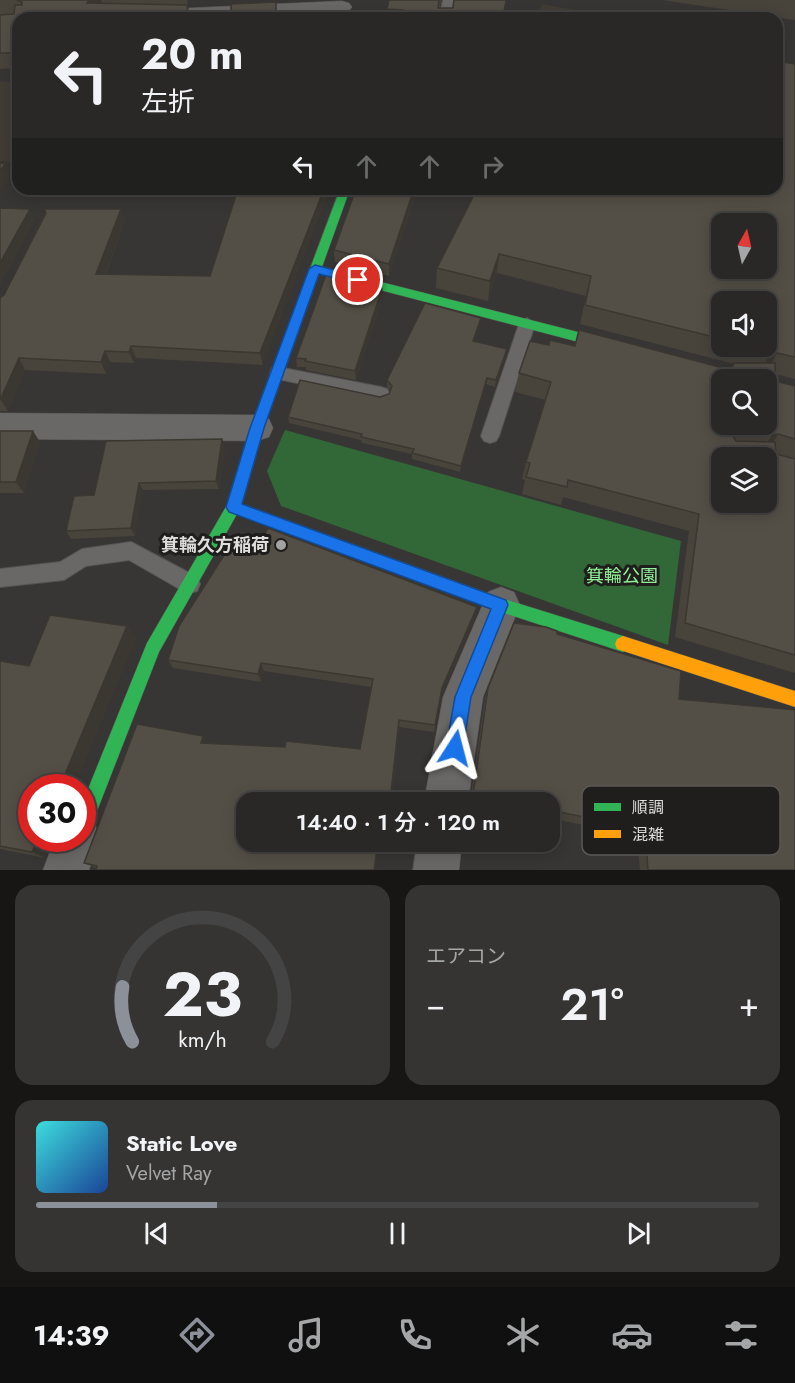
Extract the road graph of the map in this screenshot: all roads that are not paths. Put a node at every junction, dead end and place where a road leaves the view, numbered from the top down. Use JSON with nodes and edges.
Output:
{"nodes":[{"id":1,"x":342,"y":5,"type":"edge"},
{"id":2,"x":214,"y":12,"type":"edge"},
{"id":3,"x":343,"y":195,"type":"edge"},
{"id":4,"x":315,"y":269,"type":"junction"},
{"id":5,"x":528,"y":324,"type":"junction"},
{"id":6,"x":640,"y":353,"type":"edge"},
{"id":7,"x":278,"y":373,"type":"junction"},
{"id":8,"x":381,"y":394,"type":"edge"},
{"id":9,"x":0,"y":426,"type":"edge"},
{"id":10,"x":257,"y":428,"type":"junction"},
{"id":11,"x":490,"y":436,"type":"dead end"},
{"id":12,"x":234,"y":507,"type":"junction"},
{"id":13,"x":0,"y":578,"type":"edge"},
{"id":14,"x":190,"y":584,"type":"junction"},
{"id":15,"x":501,"y":605,"type":"junction"},
{"id":16,"x":795,"y":699,"type":"edge"},
{"id":17,"x":448,"y":792,"type":"edge"},
{"id":18,"x":96,"y":793,"type":"edge"},
{"id":19,"x":73,"y":852,"type":"edge"},
{"id":20,"x":439,"y":852,"type":"edge"},
{"id":21,"x":66,"y":870,"type":"edge"},
{"id":22,"x":436,"y":870,"type":"edge"}],
"edges":[{"from":1,"to":2,"type":"street"},
{"from":3,"to":4,"type":"street"},
{"from":4,"to":5,"type":"street"},
{"from":4,"to":7,"type":"street"},
{"from":5,"to":6,"type":"street"},
{"from":5,"to":11,"type":"lane"},
{"from":7,"to":8,"type":"lane"},
{"from":7,"to":10,"type":"street"},
{"from":9,"to":10,"type":"street"},
{"from":10,"to":12,"type":"street"},
{"from":12,"to":14,"type":"street"},
{"from":12,"to":15,"type":"street"},
{"from":13,"to":14,"type":"lane"},
{"from":14,"to":18,"type":"street"},
{"from":15,"to":16,"type":"street"},
{"from":15,"to":17,"type":"street"},
{"from":19,"to":21,"type":"street"},
{"from":20,"to":22,"type":"street"}]}
